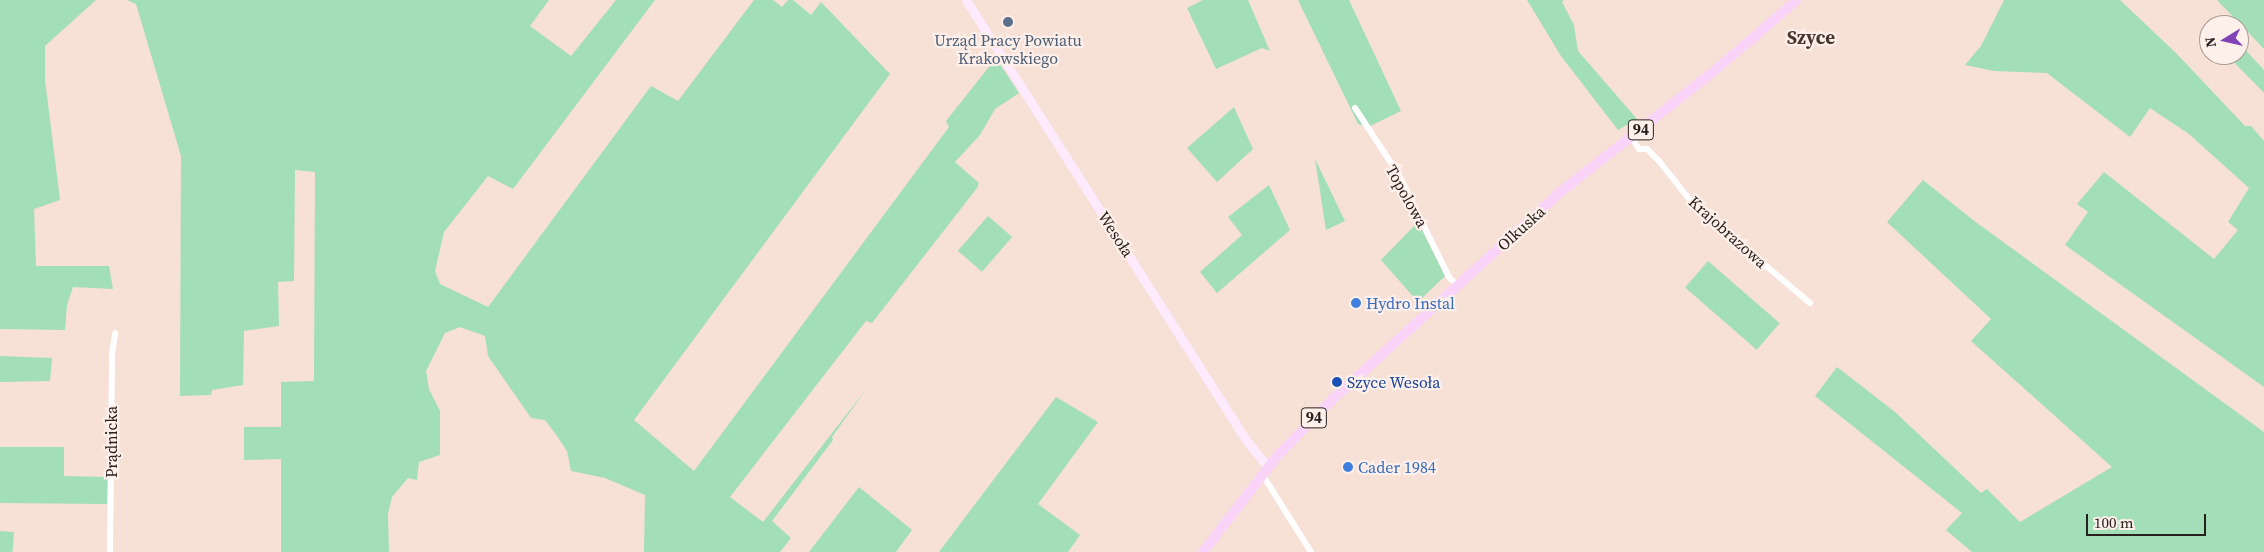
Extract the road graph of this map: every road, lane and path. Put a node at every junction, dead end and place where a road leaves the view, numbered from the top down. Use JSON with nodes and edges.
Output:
{"nodes":[{"id":1,"x":966,"y":0,"type":"edge"},
{"id":2,"x":1797,"y":0,"type":"edge"},
{"id":3,"x":1355,"y":108,"type":"dead end"},
{"id":4,"x":1631,"y":138,"type":"junction"},
{"id":5,"x":1458,"y":285,"type":"junction"},
{"id":6,"x":1810,"y":303,"type":"dead end"},
{"id":7,"x":115,"y":333,"type":"dead end"},
{"id":8,"x":1265,"y":470,"type":"junction"},
{"id":9,"x":110,"y":552,"type":"edge"},
{"id":10,"x":1203,"y":552,"type":"edge"},
{"id":11,"x":1311,"y":552,"type":"edge"}],
"edges":[{"from":1,"to":8,"type":"street","name":"Wesoła"},
{"from":2,"to":4,"type":"main road","name":"Olkuska","number":"94"},
{"from":3,"to":5,"type":"street","name":"Topolowa"},
{"from":4,"to":5,"type":"main road","name":"Olkuska","number":"94"},
{"from":4,"to":6,"type":"street","name":"Krajobrazowa"},
{"from":5,"to":8,"type":"main road","name":"Olkuska","number":"94"},
{"from":7,"to":9,"type":"street","name":"Prądnicka"},
{"from":8,"to":10,"type":"main road","number":"94"},
{"from":8,"to":11,"type":"street"}]}
